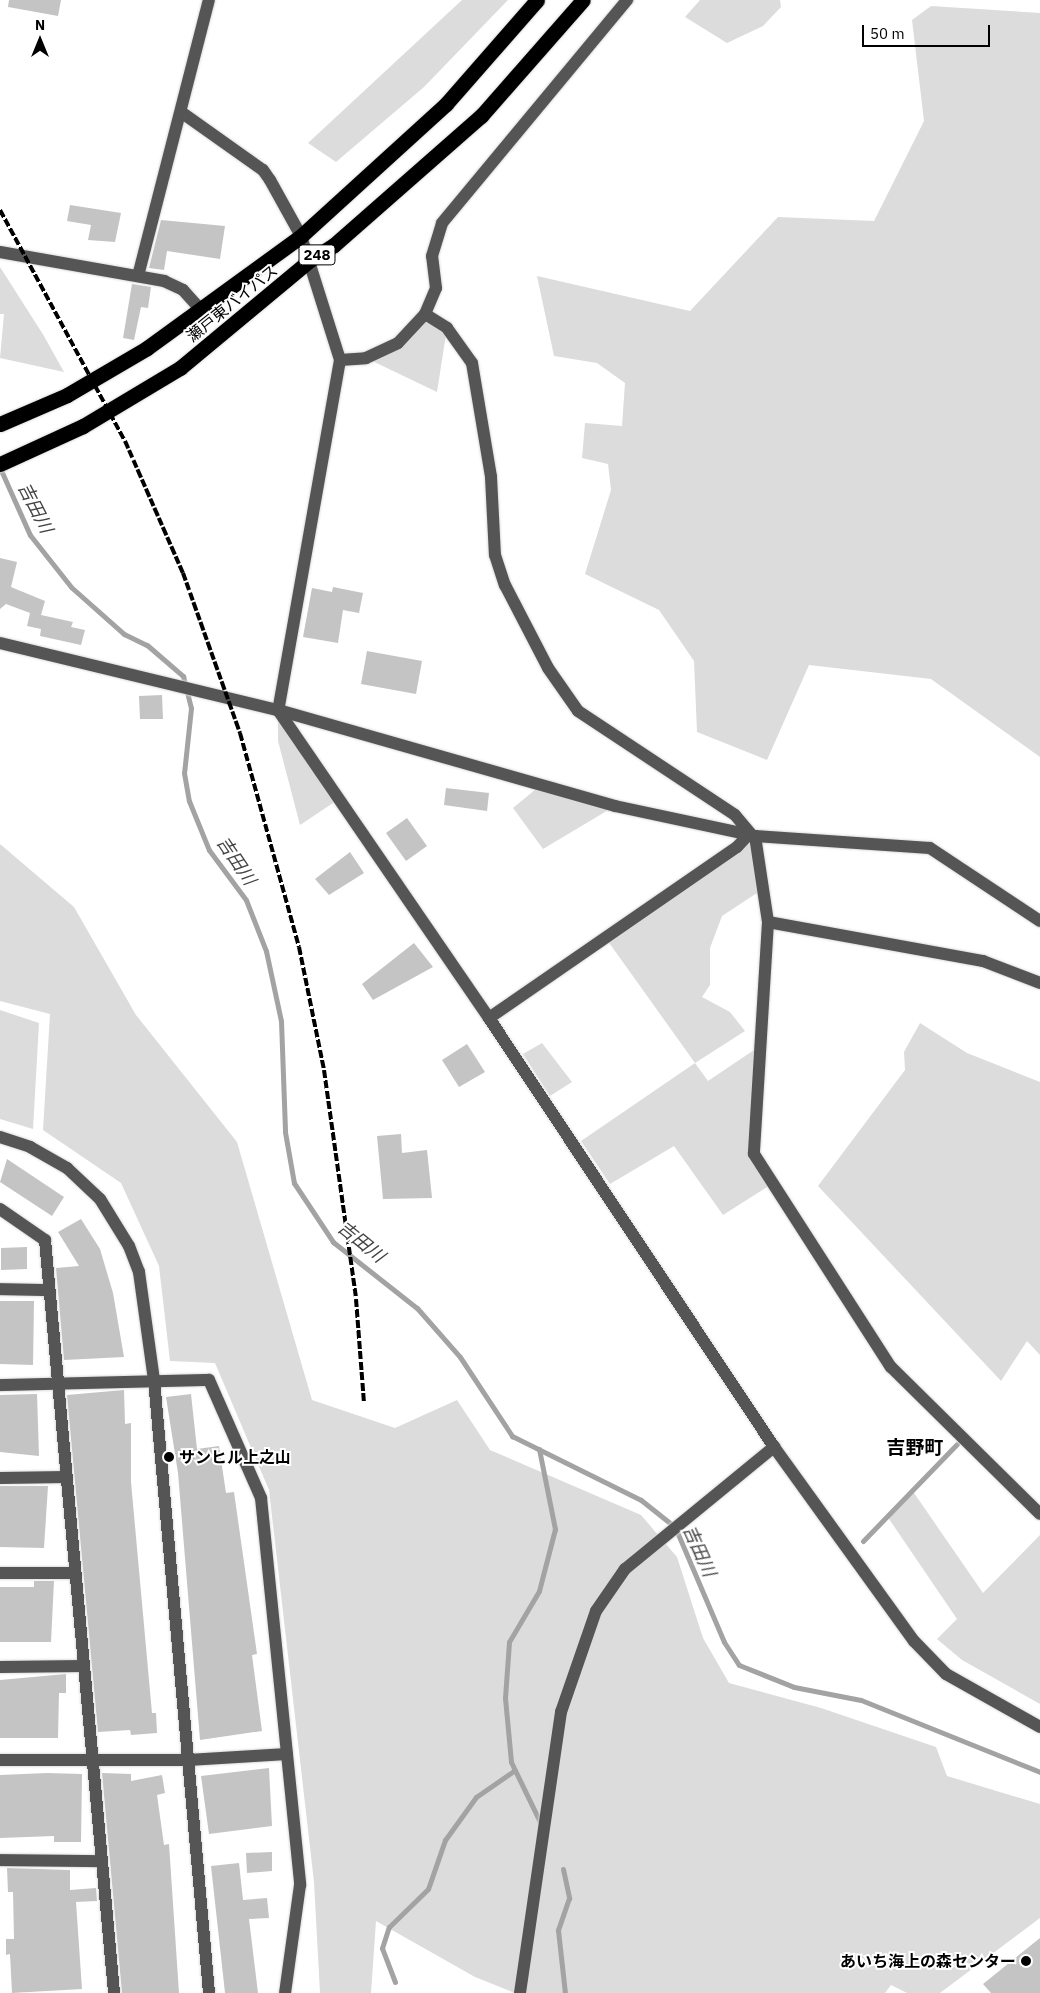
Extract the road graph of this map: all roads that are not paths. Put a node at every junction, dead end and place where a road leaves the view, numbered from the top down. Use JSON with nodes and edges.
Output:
{"nodes":[{"id":1,"x":209,"y":0,"type":"edge"},
{"id":2,"x":537,"y":0,"type":"edge"},
{"id":3,"x":583,"y":0,"type":"edge"},
{"id":4,"x":627,"y":0,"type":"edge"},
{"id":5,"x":181,"y":112,"type":"junction"},
{"id":6,"x":301,"y":236,"type":"junction"},
{"id":7,"x":0,"y":252,"type":"edge"},
{"id":8,"x":310,"y":260,"type":"junction"},
{"id":9,"x":138,"y":276,"type":"junction"},
{"id":10,"x":201,"y":310,"type":"junction"},
{"id":11,"x":425,"y":314,"type":"junction"},
{"id":12,"x":340,"y":360,"type":"junction"},
{"id":13,"x":0,"y":424,"type":"edge"},
{"id":14,"x":5,"y":461,"type":"edge"},
{"id":15,"x":0,"y":643,"type":"edge"},
{"id":16,"x":278,"y":710,"type":"junction"},
{"id":17,"x":753,"y":834,"type":"junction"},
{"id":18,"x":1040,"y":921,"type":"edge"},
{"id":19,"x":768,"y":922,"type":"junction"},
{"id":20,"x":1040,"y":983,"type":"edge"},
{"id":21,"x":489,"y":1018,"type":"junction"},
{"id":22,"x":0,"y":1137,"type":"edge"},
{"id":23,"x":0,"y":1209,"type":"edge"},
{"id":24,"x":0,"y":1289,"type":"edge"},
{"id":25,"x":50,"y":1290,"type":"junction"},
{"id":26,"x":154,"y":1380,"type":"junction"},
{"id":27,"x":0,"y":1385,"type":"edge"},
{"id":28,"x":57,"y":1385,"type":"junction"},
{"id":29,"x":774,"y":1447,"type":"junction"},
{"id":30,"x":66,"y":1477,"type":"junction"},
{"id":31,"x":0,"y":1478,"type":"edge"},
{"id":32,"x":1040,"y":1514,"type":"edge"},
{"id":33,"x":0,"y":1573,"type":"edge"},
{"id":34,"x":75,"y":1573,"type":"junction"},
{"id":35,"x":84,"y":1666,"type":"junction"},
{"id":36,"x":0,"y":1667,"type":"edge"},
{"id":37,"x":1040,"y":1727,"type":"edge"},
{"id":38,"x":287,"y":1754,"type":"junction"},
{"id":39,"x":0,"y":1760,"type":"edge"},
{"id":40,"x":94,"y":1760,"type":"junction"},
{"id":41,"x":188,"y":1760,"type":"junction"},
{"id":42,"x":0,"y":1860,"type":"edge"},
{"id":43,"x":102,"y":1861,"type":"junction"},
{"id":44,"x":114,"y":1993,"type":"edge"},
{"id":45,"x":209,"y":1993,"type":"edge"},
{"id":46,"x":285,"y":1993,"type":"edge"},
{"id":47,"x":520,"y":1993,"type":"edge"}],
"edges":[{"from":1,"to":5,"type":"street"},
{"from":2,"to":6,"type":"highway","name":"瀬戸東バイパス","number":"248"},
{"from":3,"to":8,"type":"highway","name":"瀬戸東バイパス","number":"248"},
{"from":4,"to":11,"type":"street"},
{"from":5,"to":6,"type":"street"},
{"from":5,"to":9,"type":"street"},
{"from":6,"to":8,"type":"street"},
{"from":6,"to":10,"type":"highway","name":"瀬戸東バイパス","number":"248"},
{"from":7,"to":9,"type":"street"},
{"from":8,"to":12,"type":"street"},
{"from":8,"to":14,"type":"highway","name":"瀬戸東バイパス","number":"248"},
{"from":9,"to":10,"type":"street"},
{"from":10,"to":13,"type":"highway","name":"瀬戸東バイパス","number":"248"},
{"from":11,"to":12,"type":"street"},
{"from":11,"to":17,"type":"street"},
{"from":12,"to":16,"type":"street"},
{"from":15,"to":16,"type":"street"},
{"from":16,"to":17,"type":"street"},
{"from":16,"to":21,"type":"street"},
{"from":17,"to":18,"type":"street"},
{"from":17,"to":19,"type":"street"},
{"from":17,"to":21,"type":"street"},
{"from":19,"to":20,"type":"street"},
{"from":19,"to":32,"type":"street"},
{"from":21,"to":29,"type":"street"},
{"from":22,"to":26,"type":"street"},
{"from":23,"to":25,"type":"street"},
{"from":24,"to":25,"type":"street"},
{"from":25,"to":28,"type":"street"},
{"from":26,"to":28,"type":"street"},
{"from":26,"to":38,"type":"street"},
{"from":26,"to":41,"type":"street"},
{"from":27,"to":28,"type":"street"},
{"from":28,"to":30,"type":"street"},
{"from":29,"to":37,"type":"street"},
{"from":29,"to":47,"type":"street"},
{"from":30,"to":31,"type":"street"},
{"from":30,"to":34,"type":"street"},
{"from":33,"to":34,"type":"street"},
{"from":34,"to":35,"type":"street"},
{"from":35,"to":36,"type":"street"},
{"from":35,"to":40,"type":"street"},
{"from":38,"to":41,"type":"street"},
{"from":38,"to":46,"type":"street"},
{"from":39,"to":40,"type":"street"},
{"from":40,"to":41,"type":"street"},
{"from":40,"to":43,"type":"street"},
{"from":41,"to":45,"type":"street"},
{"from":42,"to":43,"type":"street"},
{"from":43,"to":44,"type":"street"}]}
